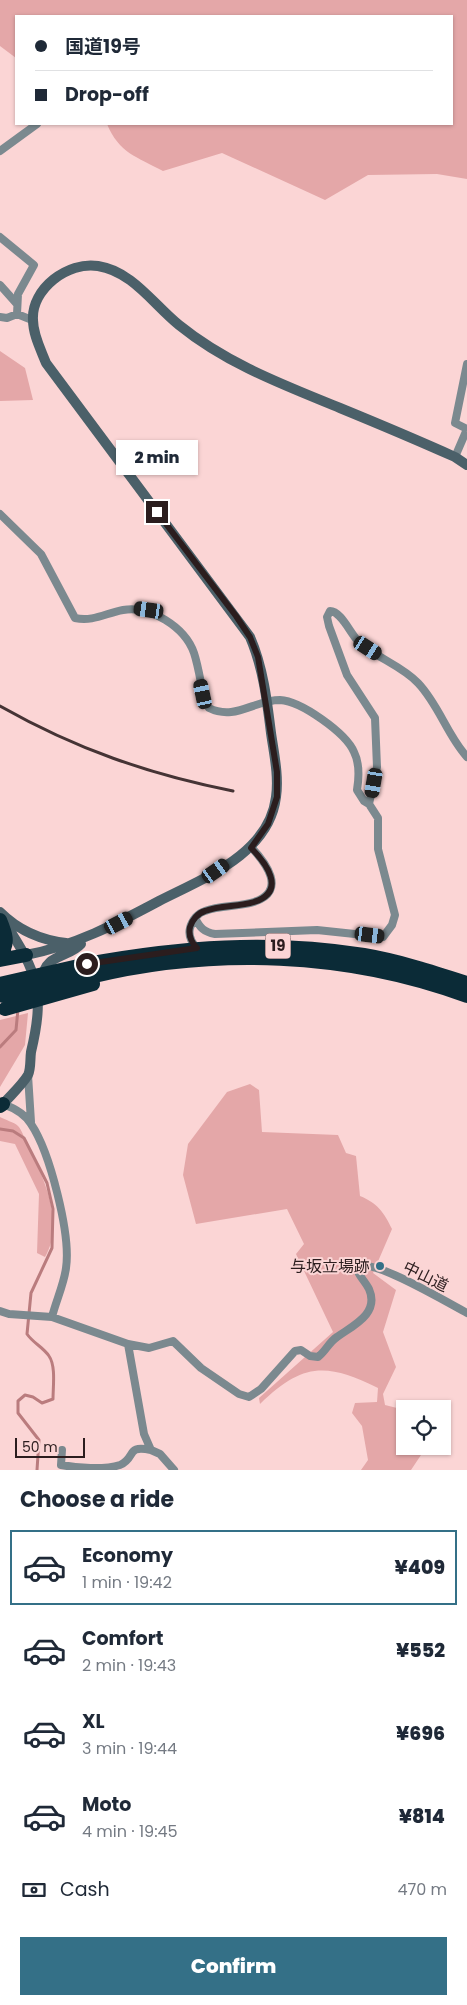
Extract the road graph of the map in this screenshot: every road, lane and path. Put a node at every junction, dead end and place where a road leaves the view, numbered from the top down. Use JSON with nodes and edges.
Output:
{"nodes":[{"id":1,"x":36,"y":125,"type":"edge"},
{"id":2,"x":0,"y":152,"type":"edge"},
{"id":3,"x":0,"y":237,"type":"edge"},
{"id":4,"x":0,"y":285,"type":"edge"},
{"id":5,"x":17,"y":304,"type":"junction"},
{"id":6,"x":17,"y":314,"type":"junction"},
{"id":7,"x":0,"y":317,"type":"edge"},
{"id":8,"x":32,"y":320,"type":"junction"},
{"id":9,"x":467,"y":364,"type":"edge"},
{"id":10,"x":466,"y":429,"type":"edge"},
{"id":11,"x":455,"y":457,"type":"junction"},
{"id":12,"x":467,"y":465,"type":"edge"},
{"id":13,"x":0,"y":514,"type":"edge"},
{"id":14,"x":267,"y":702,"type":"junction"},
{"id":15,"x":467,"y":757,"type":"edge"},
{"id":16,"x":369,"y":804,"type":"junction"},
{"id":17,"x":251,"y":848,"type":"junction"},
{"id":18,"x":0,"y":914,"type":"edge"},
{"id":19,"x":195,"y":918,"type":"junction"},
{"id":20,"x":0,"y":920,"type":"edge"},
{"id":21,"x":85,"y":939,"type":"junction"},
{"id":22,"x":72,"y":943,"type":"junction"},
{"id":23,"x":197,"y":948,"type":"junction"},
{"id":24,"x":0,"y":954,"type":"edge"},
{"id":25,"x":26,"y":955,"type":"junction"},
{"id":26,"x":0,"y":960,"type":"edge"},
{"id":27,"x":90,"y":975,"type":"junction"},
{"id":28,"x":467,"y":982,"type":"edge"},
{"id":29,"x":467,"y":996,"type":"edge"},
{"id":30,"x":2,"y":999,"type":"edge"},
{"id":31,"x":37,"y":1021,"type":"junction"},
{"id":32,"x":28,"y":1074,"type":"junction"},
{"id":33,"x":2,"y":1105,"type":"edge"},
{"id":34,"x":31,"y":1122,"type":"junction"},
{"id":35,"x":0,"y":1311,"type":"edge"},
{"id":36,"x":467,"y":1313,"type":"edge"},
{"id":37,"x":52,"y":1316,"type":"junction"},
{"id":38,"x":128,"y":1344,"type":"junction"},
{"id":39,"x":62,"y":1450,"type":"dead end"},
{"id":40,"x":151,"y":1450,"type":"junction"},
{"id":41,"x":174,"y":1470,"type":"edge"}],
"edges":[{"from":1,"to":2,"type":"street"},
{"from":3,"to":5,"type":"street"},
{"from":4,"to":5,"type":"street"},
{"from":5,"to":6,"type":"street"},
{"from":6,"to":7,"type":"street"},
{"from":6,"to":8,"type":"street"},
{"from":8,"to":11,"type":"street"},
{"from":8,"to":14,"type":"street"},
{"from":9,"to":10,"type":"street"},
{"from":10,"to":11,"type":"street"},
{"from":11,"to":12,"type":"street"},
{"from":13,"to":14,"type":"street"},
{"from":14,"to":16,"type":"street"},
{"from":14,"to":17,"type":"street"},
{"from":15,"to":16,"type":"street"},
{"from":16,"to":19,"type":"street"},
{"from":17,"to":19,"type":"street"},
{"from":17,"to":21,"type":"street"},
{"from":18,"to":22,"type":"street"},
{"from":18,"to":25,"type":"street"},
{"from":19,"to":23,"type":"street"},
{"from":20,"to":24,"type":"highway"},
{"from":21,"to":22,"type":"street"},
{"from":21,"to":31,"type":"street"},
{"from":22,"to":25,"type":"street"},
{"from":23,"to":27,"type":"highway","number":"19"},
{"from":23,"to":28,"type":"highway","number":"19"},
{"from":25,"to":26,"type":"highway"},
{"from":25,"to":31,"type":"street"},
{"from":27,"to":29,"type":"highway","number":"19"},
{"from":27,"to":30,"type":"highway","number":"19","bridge":true},
{"from":27,"to":30,"type":"highway","number":"19","bridge":true},
{"from":31,"to":32,"type":"street"},
{"from":32,"to":33,"type":"street"},
{"from":32,"to":34,"type":"street"},
{"from":33,"to":34,"type":"street"},
{"from":34,"to":37,"type":"street"},
{"from":35,"to":37,"type":"street"},
{"from":36,"to":38,"type":"street","name":"中山道"},
{"from":37,"to":38,"type":"street"},
{"from":38,"to":40,"type":"street"},
{"from":39,"to":40,"type":"street"},
{"from":40,"to":41,"type":"street"}]}
